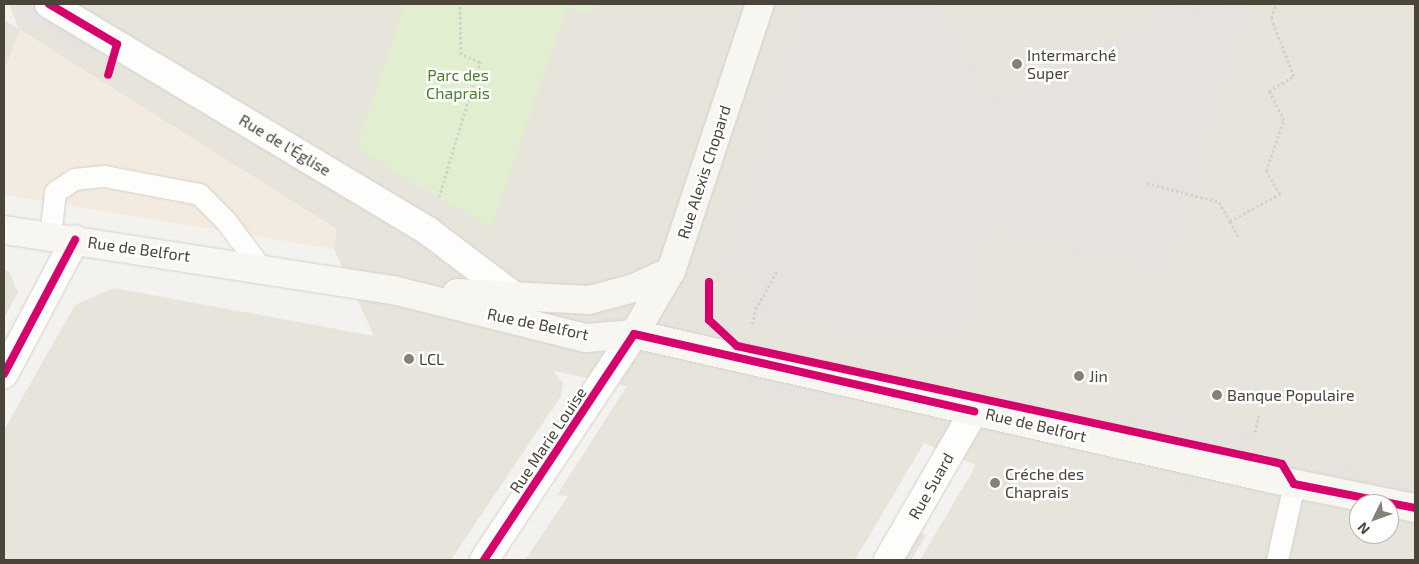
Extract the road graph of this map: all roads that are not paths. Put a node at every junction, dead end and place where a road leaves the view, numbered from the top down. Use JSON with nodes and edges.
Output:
{"nodes":[{"id":1,"x":49,"y":4,"type":"edge"},
{"id":2,"x":760,"y":4,"type":"edge"},
{"id":3,"x":4,"y":230,"type":"edge"},
{"id":4,"x":62,"y":238,"type":"junction"},
{"id":5,"x":260,"y":267,"type":"junction"},
{"id":6,"x":671,"y":271,"type":"junction"},
{"id":7,"x":393,"y":290,"type":"junction"},
{"id":8,"x":514,"y":296,"type":"junction"},
{"id":9,"x":634,"y":334,"type":"junction"},
{"id":10,"x":4,"y":374,"type":"edge"},
{"id":11,"x":974,"y":411,"type":"junction"},
{"id":12,"x":1294,"y":484,"type":"junction"},
{"id":13,"x":1415,"y":508,"type":"edge"},
{"id":14,"x":484,"y":560,"type":"edge"},
{"id":15,"x":888,"y":560,"type":"edge"},
{"id":16,"x":1277,"y":560,"type":"edge"}],
"edges":[{"from":1,"to":8,"type":"street","name":"Rue de l’Église"},
{"from":2,"to":6,"type":"main road","name":"Rue Alexis Chopard"},
{"from":3,"to":4,"type":"main road","name":"Rue de Belfort"},
{"from":4,"to":5,"type":"main road","name":"Rue de Belfort"},
{"from":4,"to":5,"type":"lane"},
{"from":4,"to":10,"type":"street"},
{"from":5,"to":7,"type":"main road","name":"Rue de Belfort"},
{"from":6,"to":8,"type":"main road","name":"Rue de Belfort"},
{"from":6,"to":9,"type":"main road","name":"Rue Alexis Chopard"},
{"from":7,"to":8,"type":"main road","name":"Rue de Belfort"},
{"from":7,"to":9,"type":"main road","name":"Rue de Belfort"},
{"from":9,"to":11,"type":"main road","name":"Rue de Belfort"},
{"from":9,"to":14,"type":"street","name":"Rue Marie Louise"},
{"from":11,"to":12,"type":"main road","name":"Rue de Belfort"},
{"from":11,"to":15,"type":"street","name":"Rue Suard"},
{"from":12,"to":13,"type":"main road","name":"Rue de Belfort"},
{"from":12,"to":16,"type":"lane"}]}
